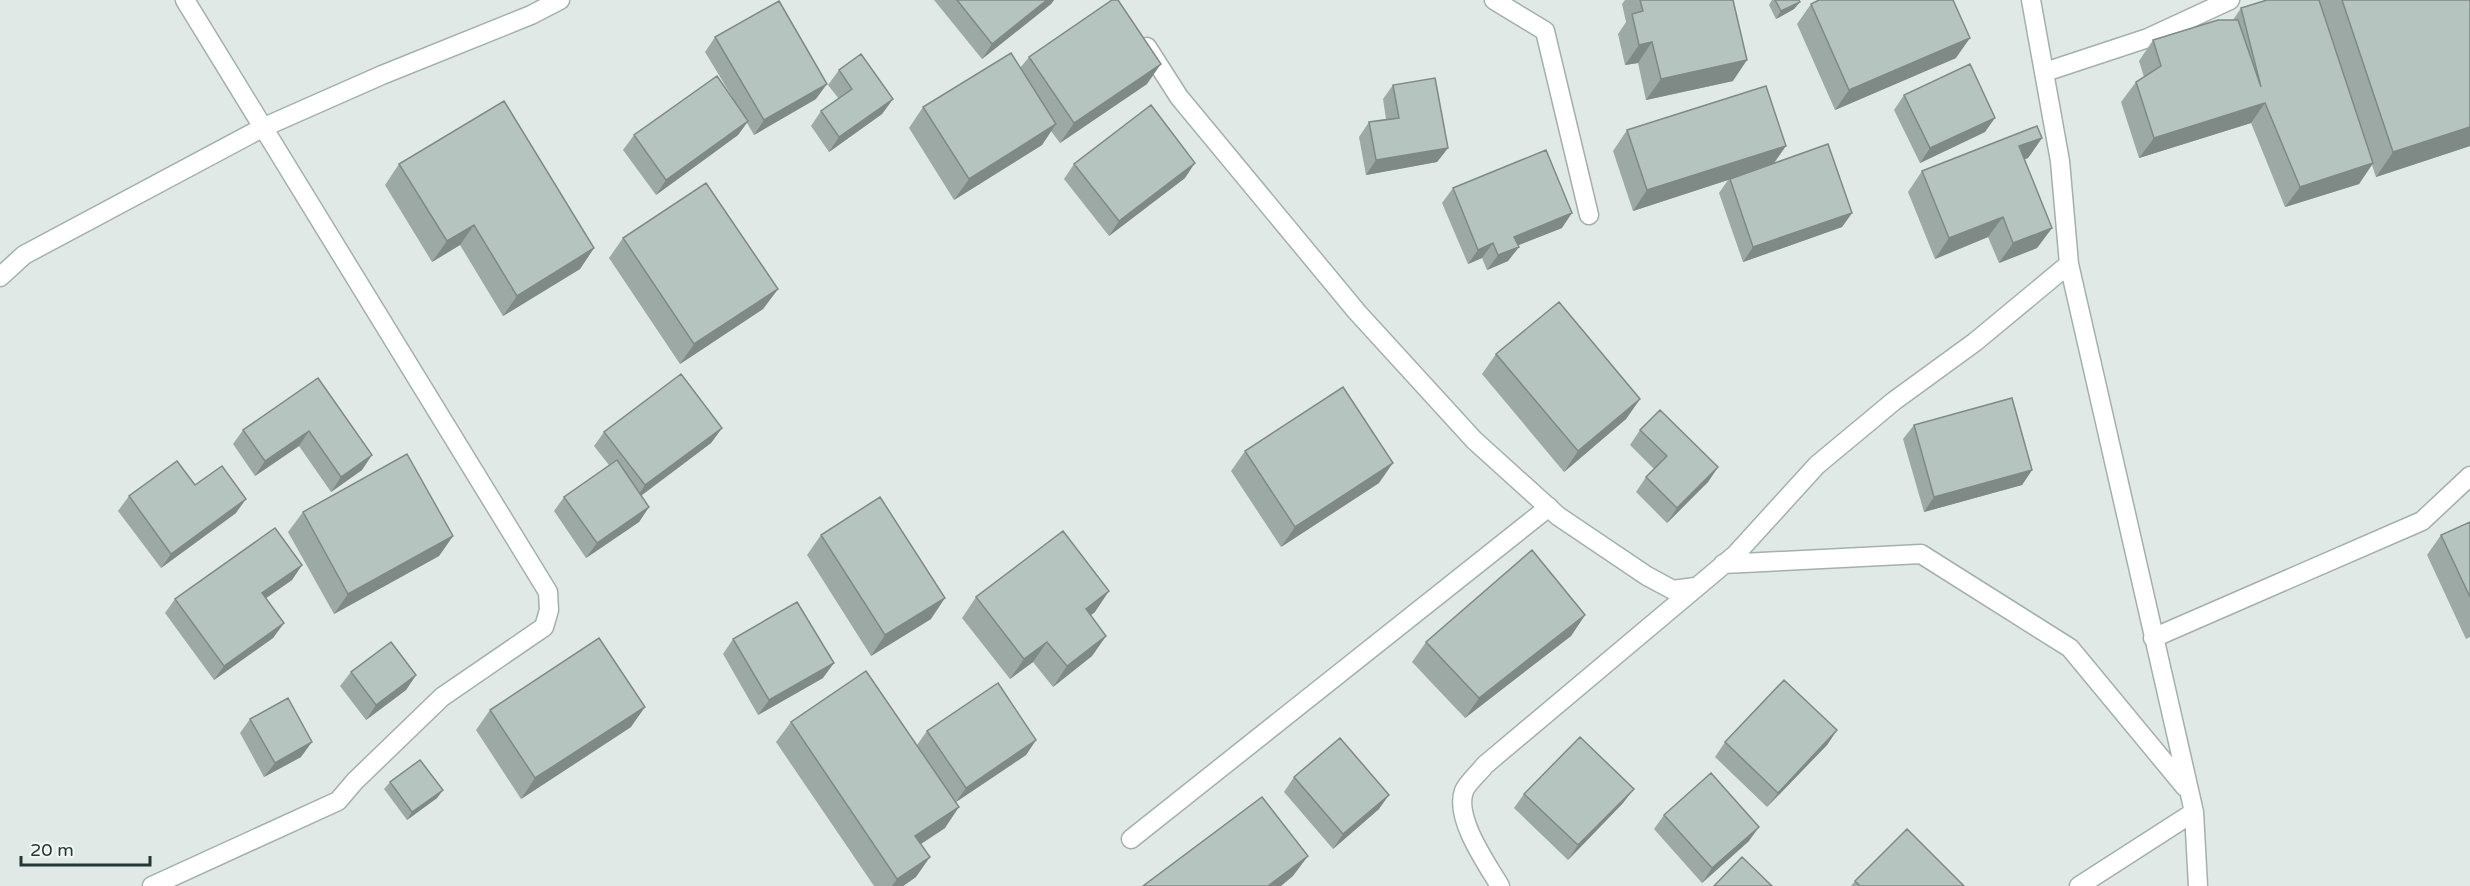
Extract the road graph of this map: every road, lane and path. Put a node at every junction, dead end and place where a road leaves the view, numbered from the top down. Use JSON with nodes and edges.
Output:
{"nodes":[{"id":1,"x":185,"y":0,"type":"edge"},
{"id":2,"x":560,"y":0,"type":"edge"},
{"id":3,"x":1494,"y":0,"type":"edge"},
{"id":4,"x":2031,"y":0,"type":"edge"},
{"id":5,"x":2230,"y":0,"type":"edge"},
{"id":6,"x":1135,"y":29,"type":"edge"},
{"id":7,"x":2045,"y":72,"type":"junction"},
{"id":8,"x":262,"y":128,"type":"junction"},
{"id":9,"x":1590,"y":215,"type":"dead end"},
{"id":10,"x":2069,"y":264,"type":"junction"},
{"id":11,"x":0,"y":277,"type":"edge"},
{"id":12,"x":2470,"y":476,"type":"edge"},
{"id":13,"x":1549,"y":507,"type":"junction"},
{"id":14,"x":1723,"y":564,"type":"junction"},
{"id":15,"x":1695,"y":587,"type":"junction"},
{"id":16,"x":2153,"y":638,"type":"junction"},
{"id":17,"x":2188,"y":791,"type":"junction"},
{"id":18,"x":2194,"y":812,"type":"junction"},
{"id":19,"x":1131,"y":839,"type":"dead end"},
{"id":20,"x":152,"y":886,"type":"edge"},
{"id":21,"x":1500,"y":886,"type":"edge"},
{"id":22,"x":2079,"y":886,"type":"edge"},
{"id":23,"x":2198,"y":886,"type":"edge"}],
"edges":[{"from":1,"to":8,"type":"street"},
{"from":2,"to":8,"type":"street"},
{"from":3,"to":9,"type":"street"},
{"from":4,"to":7,"type":"street"},
{"from":5,"to":7,"type":"street"},
{"from":6,"to":13,"type":"street"},
{"from":7,"to":10,"type":"street"},
{"from":8,"to":11,"type":"street"},
{"from":8,"to":20,"type":"street"},
{"from":10,"to":14,"type":"street"},
{"from":10,"to":16,"type":"street"},
{"from":12,"to":16,"type":"street"},
{"from":13,"to":15,"type":"street"},
{"from":13,"to":19,"type":"street"},
{"from":14,"to":15,"type":"street"},
{"from":14,"to":17,"type":"street"},
{"from":15,"to":21,"type":"street"},
{"from":16,"to":17,"type":"street"},
{"from":17,"to":18,"type":"street"},
{"from":18,"to":22,"type":"street"},
{"from":18,"to":23,"type":"street"}]}
